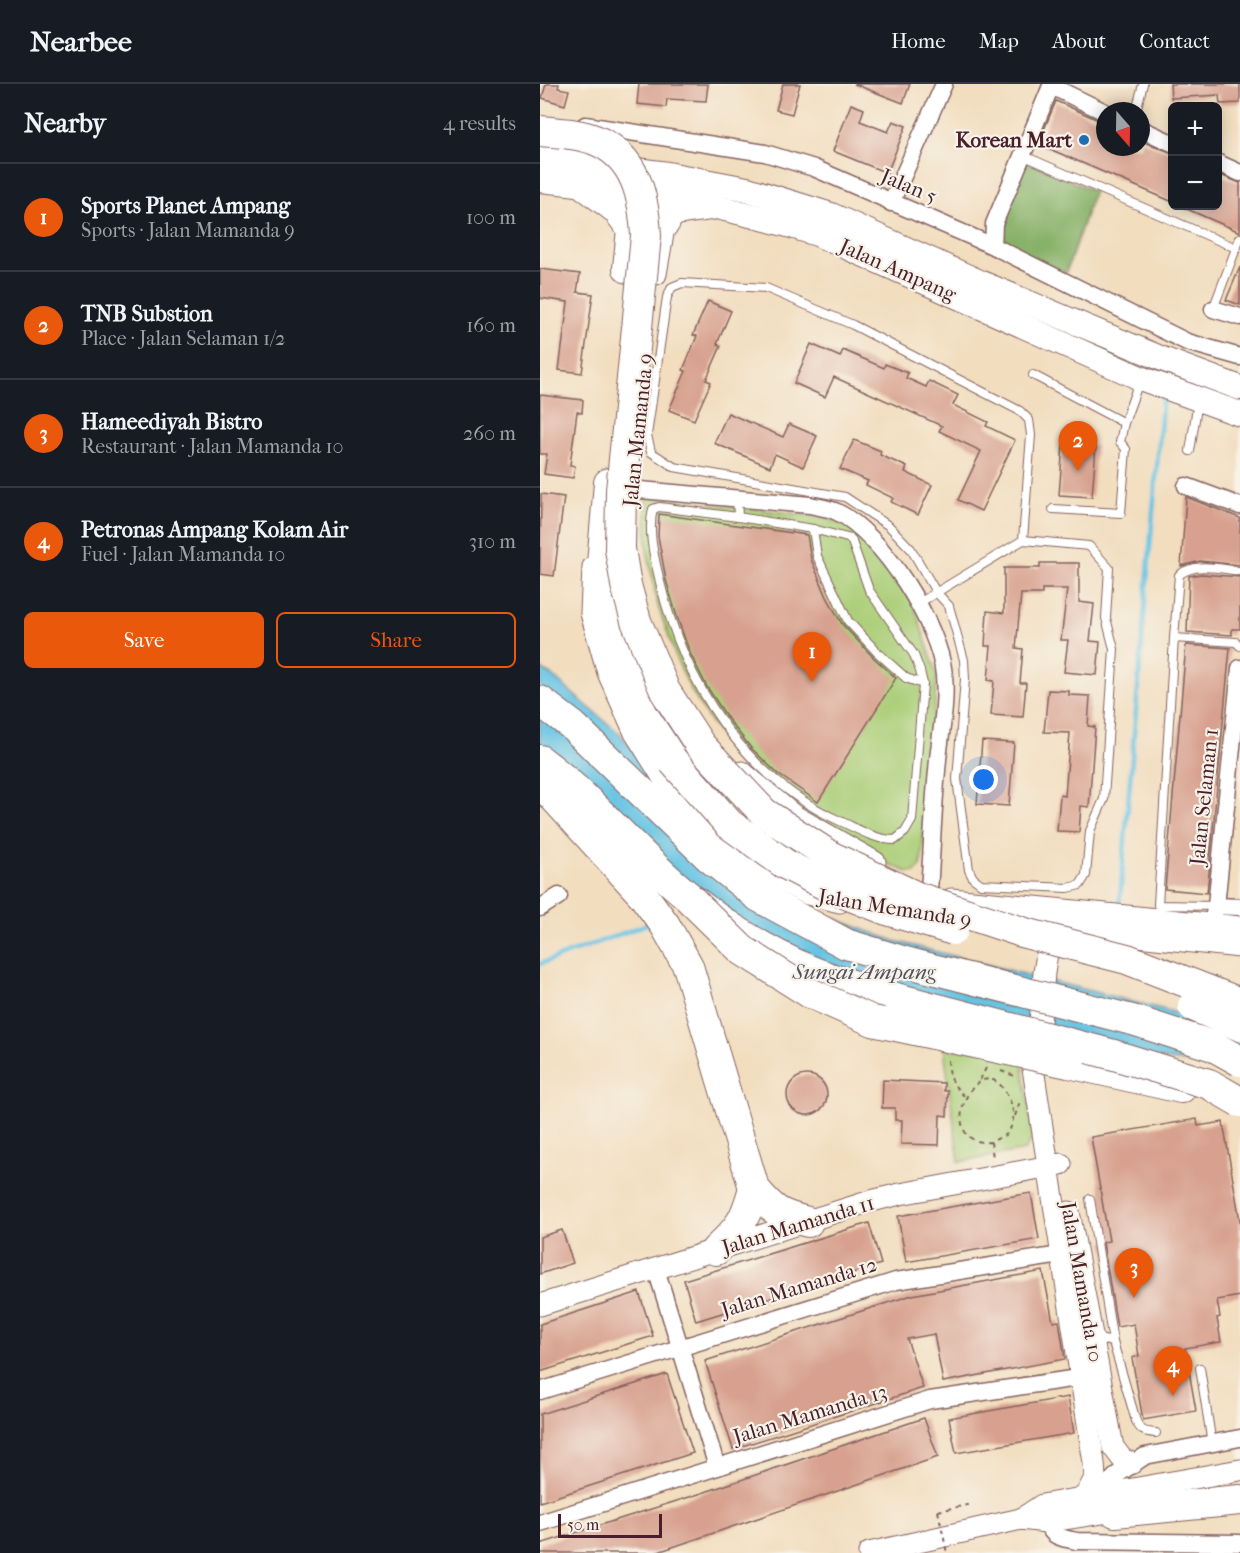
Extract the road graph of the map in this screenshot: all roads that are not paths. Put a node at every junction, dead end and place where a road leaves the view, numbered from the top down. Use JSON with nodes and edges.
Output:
{"nodes":[{"id":1,"x":944,"y":84,"type":"edge"},
{"id":2,"x":1143,"y":84,"type":"edge"},
{"id":3,"x":1052,"y":85,"type":"edge"},
{"id":4,"x":1138,"y":102,"type":"edge"},
{"id":5,"x":1096,"y":107,"type":"edge"},
{"id":6,"x":540,"y":119,"type":"edge"},
{"id":7,"x":540,"y":131,"type":"edge"},
{"id":8,"x":1150,"y":133,"type":"edge"},
{"id":9,"x":1168,"y":141,"type":"edge"},
{"id":10,"x":1022,"y":155,"type":"junction"},
{"id":11,"x":540,"y":158,"type":"edge"},
{"id":12,"x":1222,"y":165,"type":"edge"},
{"id":13,"x":1240,"y":172,"type":"edge"},
{"id":14,"x":540,"y":180,"type":"edge"},
{"id":15,"x":584,"y":184,"type":"junction"},
{"id":16,"x":891,"y":203,"type":"junction"},
{"id":17,"x":723,"y":208,"type":"junction"},
{"id":18,"x":665,"y":222,"type":"junction"},
{"id":19,"x":632,"y":228,"type":"junction"},
{"id":20,"x":1240,"y":238,"type":"edge"},
{"id":21,"x":993,"y":246,"type":"junction"},
{"id":22,"x":1236,"y":248,"type":"junction"},
{"id":23,"x":1213,"y":309,"type":"joint"},
{"id":24,"x":1240,"y":317,"type":"edge"},
{"id":25,"x":1240,"y":357,"type":"edge"},
{"id":26,"x":1033,"y":375,"type":"dead end"},
{"id":27,"x":1140,"y":378,"type":"junction"},
{"id":28,"x":1240,"y":388,"type":"edge"},
{"id":29,"x":1199,"y":398,"type":"junction"},
{"id":30,"x":1240,"y":414,"type":"edge"},
{"id":31,"x":1124,"y":423,"type":"junction"},
{"id":32,"x":1190,"y":451,"type":"dead end"},
{"id":33,"x":619,"y":480,"type":"junction"},
{"id":34,"x":1186,"y":486,"type":"dead end"},
{"id":35,"x":737,"y":502,"type":"junction"},
{"id":36,"x":1240,"y":506,"type":"edge"},
{"id":37,"x":1053,"y":509,"type":"dead end"},
{"id":38,"x":738,"y":517,"type":"junction"},
{"id":39,"x":813,"y":529,"type":"junction"},
{"id":40,"x":1023,"y":540,"type":"junction"},
{"id":41,"x":1240,"y":571,"type":"edge"},
{"id":42,"x":936,"y":592,"type":"junction"},
{"id":43,"x":919,"y":603,"type":"junction"},
{"id":44,"x":1174,"y":638,"type":"junction"},
{"id":45,"x":1240,"y":646,"type":"edge"},
{"id":46,"x":1240,"y":668,"type":"edge"},
{"id":47,"x":922,"y":684,"type":"junction"},
{"id":48,"x":540,"y":701,"type":"edge"},
{"id":49,"x":540,"y":760,"type":"edge"},
{"id":50,"x":916,"y":772,"type":"junction"},
{"id":51,"x":936,"y":773,"type":"junction"},
{"id":52,"x":540,"y":782,"type":"edge"},
{"id":53,"x":854,"y":851,"type":"junction"},
{"id":54,"x":929,"y":890,"type":"junction"},
{"id":55,"x":559,"y":896,"type":"dead end"},
{"id":56,"x":829,"y":900,"type":"junction"},
{"id":57,"x":1240,"y":907,"type":"edge"},
{"id":58,"x":540,"y":908,"type":"edge"},
{"id":59,"x":1213,"y":916,"type":"junction"},
{"id":60,"x":1052,"y":917,"type":"junction"},
{"id":61,"x":951,"y":921,"type":"junction"},
{"id":62,"x":1002,"y":923,"type":"junction"},
{"id":63,"x":1240,"y":927,"type":"edge"},
{"id":64,"x":1240,"y":947,"type":"edge"},
{"id":65,"x":1044,"y":969,"type":"junction"},
{"id":66,"x":1240,"y":1003,"type":"edge"},
{"id":67,"x":1240,"y":1026,"type":"edge"},
{"id":68,"x":1240,"y":1061,"type":"edge"},
{"id":69,"x":1240,"y":1102,"type":"edge"},
{"id":70,"x":1054,"y":1165,"type":"junction"},
{"id":71,"x":754,"y":1188,"type":"junction"},
{"id":72,"x":1090,"y":1199,"type":"dead end"},
{"id":73,"x":808,"y":1222,"type":"junction"},
{"id":74,"x":716,"y":1250,"type":"junction"},
{"id":75,"x":1069,"y":1254,"type":"junction"},
{"id":76,"x":656,"y":1269,"type":"junction"},
{"id":77,"x":540,"y":1305,"type":"edge"},
{"id":78,"x":1103,"y":1340,"type":"junction"},
{"id":79,"x":680,"y":1347,"type":"junction"},
{"id":80,"x":1200,"y":1368,"type":"dead end"},
{"id":81,"x":1090,"y":1376,"type":"junction"},
{"id":82,"x":540,"y":1391,"type":"edge"},
{"id":83,"x":1156,"y":1434,"type":"dead end"},
{"id":84,"x":1240,"y":1438,"type":"edge"},
{"id":85,"x":1212,"y":1444,"type":"junction"},
{"id":86,"x":1132,"y":1463,"type":"junction"},
{"id":87,"x":717,"y":1467,"type":"junction"},
{"id":88,"x":1240,"y":1470,"type":"edge"},
{"id":89,"x":1240,"y":1486,"type":"edge"},
{"id":90,"x":1240,"y":1500,"type":"edge"},
{"id":91,"x":1099,"y":1501,"type":"junction"},
{"id":92,"x":1044,"y":1514,"type":"junction"},
{"id":93,"x":540,"y":1523,"type":"edge"},
{"id":94,"x":1240,"y":1544,"type":"edge"},
{"id":95,"x":1132,"y":1547,"type":"edge"},
{"id":96,"x":869,"y":1553,"type":"edge"}],
"edges":[{"from":1,"to":16,"type":"street"},
{"from":2,"to":4,"type":"lane"},
{"from":3,"to":5,"type":"street"},
{"from":3,"to":10,"type":"street"},
{"from":6,"to":16,"type":"street","name":"Jalan 5"},
{"from":7,"to":66,"type":"highway","bridge":true},
{"from":8,"to":9,"type":"street"},
{"from":10,"to":21,"type":"street"},
{"from":10,"to":22,"type":"lane"},
{"from":11,"to":28,"type":"main road","name":"Jalan Ampang"},
{"from":12,"to":13,"type":"street"},
{"from":14,"to":15,"type":"main road","name":"Jalan Ampang"},
{"from":15,"to":17,"type":"main road","name":"Jalan Ampang"},
{"from":15,"to":19,"type":"highway"},
{"from":16,"to":21,"type":"street","name":"Jalan 5"},
{"from":17,"to":18,"type":"street"},
{"from":17,"to":27,"type":"main road","name":"Jalan Ampang"},
{"from":18,"to":19,"type":"highway"},
{"from":18,"to":33,"type":"street","name":"Jalan Mamanda 9"},
{"from":19,"to":33,"type":"highway"},
{"from":20,"to":22,"type":"lane"},
{"from":21,"to":25,"type":"street","name":"Jalan 5"},
{"from":22,"to":23,"type":"lane"},
{"from":23,"to":24,"type":"street"},
{"from":26,"to":31,"type":"lane"},
{"from":27,"to":29,"type":"main road","name":"Jalan Ampang"},
{"from":27,"to":31,"type":"lane"},
{"from":29,"to":30,"type":"main road","name":"Jalan Ampang"},
{"from":29,"to":32,"type":"lane"},
{"from":31,"to":37,"type":"lane"},
{"from":33,"to":35,"type":"street"},
{"from":33,"to":53,"type":"street","name":"Jalan Mamanda 9"},
{"from":33,"to":56,"type":"street","name":"Jalan Memanda 9"},
{"from":33,"to":67,"type":"highway","bridge":true},
{"from":34,"to":36,"type":"street"},
{"from":35,"to":38,"type":"lane"},
{"from":35,"to":43,"type":"street"},
{"from":38,"to":39,"type":"lane"},
{"from":38,"to":50,"type":"lane"},
{"from":39,"to":47,"type":"lane"},
{"from":39,"to":47,"type":"lane"},
{"from":40,"to":42,"type":"lane"},
{"from":40,"to":42,"type":"lane"},
{"from":40,"to":42,"type":"lane"},
{"from":41,"to":44,"type":"lane"},
{"from":42,"to":43,"type":"lane"},
{"from":43,"to":51,"type":"street"},
{"from":44,"to":45,"type":"lane"},
{"from":44,"to":59,"type":"lane"},
{"from":46,"to":59,"type":"street","name":"Jalan Selaman 1"},
{"from":47,"to":50,"type":"lane"},
{"from":48,"to":68,"type":"highway","bridge":true},
{"from":49,"to":69,"type":"highway","bridge":true},
{"from":50,"to":51,"type":"lane"},
{"from":51,"to":54,"type":"street"},
{"from":52,"to":71,"type":"highway"},
{"from":53,"to":54,"type":"street","name":"Jalan Mamanda 9"},
{"from":53,"to":56,"type":"street"},
{"from":54,"to":60,"type":"street","name":"Jalan Memanda 9"},
{"from":54,"to":61,"type":"street"},
{"from":55,"to":58,"type":"street"},
{"from":56,"to":61,"type":"street","name":"Jalan Memanda 9"},
{"from":57,"to":59,"type":"street"},
{"from":59,"to":60,"type":"street","name":"Jalan Memanda 9"},
{"from":59,"to":63,"type":"street","name":"Jalan Memanda 9"},
{"from":60,"to":62,"type":"street","name":"Jalan Memanda 9"},
{"from":60,"to":64,"type":"street","name":"Jalan Memanda 9"},
{"from":60,"to":65,"type":"street","name":"Jalan Mamanda 10"},
{"from":61,"to":62,"type":"street","name":"Jalan Memanda 9"},
{"from":62,"to":65,"type":"street"},
{"from":65,"to":70,"type":"street","name":"Jalan Mamanda 10","bridge":true},
{"from":70,"to":73,"type":"street","name":"Jalan Mamanda 11"},
{"from":70,"to":75,"type":"street","name":"Jalan Mamanda 10"},
{"from":71,"to":73,"type":"highway"},
{"from":71,"to":74,"type":"highway"},
{"from":72,"to":78,"type":"lane"},
{"from":73,"to":74,"type":"street","name":"Jalan Mamanda 11"},
{"from":74,"to":76,"type":"street","name":"Jalan Mamanda 11"},
{"from":75,"to":78,"type":"street","name":"Jalan Mamanda 10"},
{"from":75,"to":79,"type":"street","name":"Jalan Mamanda 12"},
{"from":75,"to":81,"type":"street","name":"Jalan Mamanda 10"},
{"from":76,"to":77,"type":"street","name":"Jalan Mamanda 11"},
{"from":76,"to":79,"type":"street"},
{"from":78,"to":81,"type":"street","name":"Jalan Mamanda 10"},
{"from":78,"to":83,"type":"lane"},
{"from":79,"to":82,"type":"street","name":"Jalan Mamanda 12"},
{"from":79,"to":87,"type":"street"},
{"from":80,"to":85,"type":"lane"},
{"from":81,"to":86,"type":"street","name":"Jalan Mamanda 10"},
{"from":81,"to":87,"type":"street","name":"Jalan Mamanda 13"},
{"from":81,"to":91,"type":"street","name":"Jalan Mamanda 10"},
{"from":84,"to":85,"type":"street"},
{"from":85,"to":86,"type":"street"},
{"from":86,"to":91,"type":"street"},
{"from":87,"to":93,"type":"street","name":"Jalan Mamanda 13"},
{"from":88,"to":91,"type":"street"},
{"from":89,"to":91,"type":"street"},
{"from":90,"to":91,"type":"highway"},
{"from":91,"to":92,"type":"street"},
{"from":91,"to":92,"type":"street"},
{"from":92,"to":95,"type":"street"},
{"from":92,"to":96,"type":"street"},
{"from":94,"to":95,"type":"street"}]}
